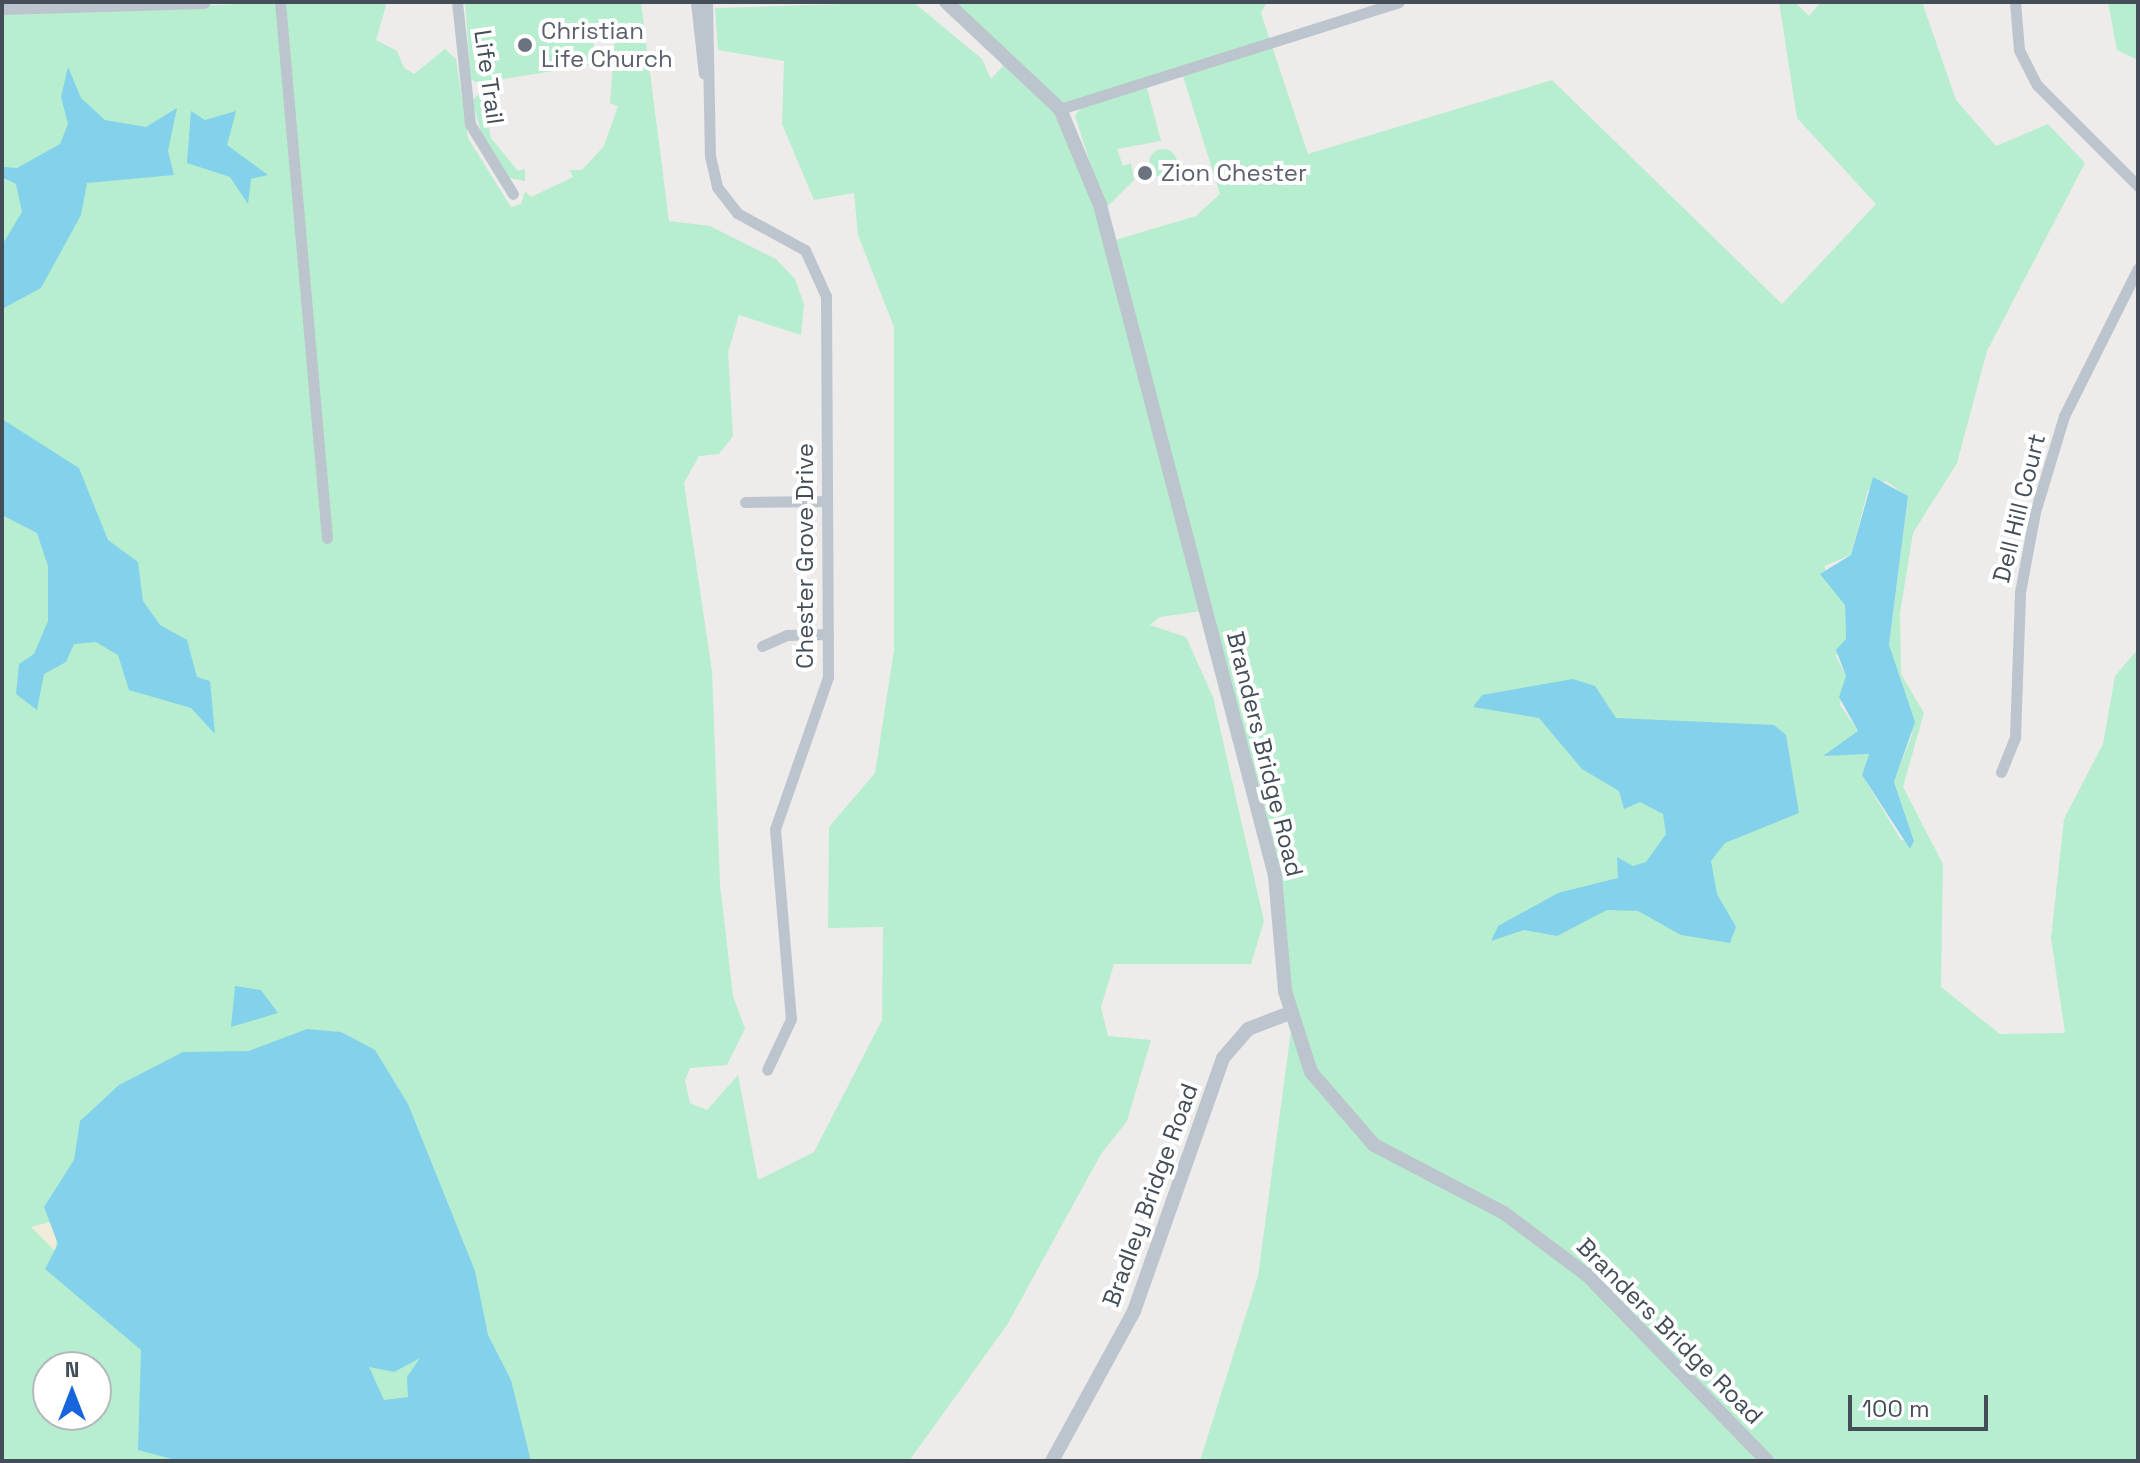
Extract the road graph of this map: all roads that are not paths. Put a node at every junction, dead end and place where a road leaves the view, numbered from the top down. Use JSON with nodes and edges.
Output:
{"nodes":[{"id":1,"x":204,"y":2,"type":"edge"},
{"id":2,"x":280,"y":2,"type":"edge"},
{"id":3,"x":457,"y":2,"type":"edge"},
{"id":4,"x":696,"y":2,"type":"edge"},
{"id":5,"x":707,"y":2,"type":"edge"},
{"id":6,"x":946,"y":2,"type":"edge"},
{"id":7,"x":1399,"y":2,"type":"edge"},
{"id":8,"x":2015,"y":2,"type":"edge"},
{"id":9,"x":54,"y":5,"type":"edge"},
{"id":10,"x":2,"y":8,"type":"edge"},
{"id":11,"x":706,"y":79,"type":"junction"},
{"id":12,"x":1060,"y":109,"type":"junction"},
{"id":13,"x":2138,"y":186,"type":"edge"},
{"id":14,"x":513,"y":194,"type":"dead end"},
{"id":15,"x":2138,"y":268,"type":"edge"},
{"id":16,"x":827,"y":501,"type":"junction"},
{"id":17,"x":745,"y":502,"type":"dead end"},
{"id":18,"x":327,"y":538,"type":"dead end"},
{"id":19,"x":828,"y":634,"type":"junction"},
{"id":20,"x":762,"y":646,"type":"dead end"},
{"id":21,"x":2001,"y":772,"type":"dead end"},
{"id":22,"x":1290,"y":1013,"type":"junction"},
{"id":23,"x":767,"y":1070,"type":"dead end"},
{"id":24,"x":1052,"y":1461,"type":"edge"},
{"id":25,"x":1767,"y":1461,"type":"edge"}],
"edges":[{"from":1,"to":9,"type":"street"},
{"from":2,"to":18,"type":"street"},
{"from":3,"to":14,"type":"street","name":"Life Trail"},
{"from":4,"to":11,"type":"street","name":"Chester Grove Drive"},
{"from":5,"to":11,"type":"street","name":"Chester Grove Drive"},
{"from":6,"to":12,"type":"street","name":"Branders Bridge Road"},
{"from":7,"to":12,"type":"street"},
{"from":8,"to":13,"type":"street"},
{"from":9,"to":10,"type":"street"},
{"from":11,"to":16,"type":"street","name":"Chester Grove Drive"},
{"from":12,"to":22,"type":"street","name":"Branders Bridge Road"},
{"from":15,"to":21,"type":"street","name":"Dell Hill Court"},
{"from":16,"to":17,"type":"street"},
{"from":16,"to":19,"type":"street","name":"Chester Grove Drive"},
{"from":19,"to":20,"type":"street"},
{"from":19,"to":23,"type":"street","name":"Chester Grove Drive"},
{"from":22,"to":24,"type":"street","name":"Bradley Bridge Road"},
{"from":22,"to":25,"type":"street","name":"Branders Bridge Road"}]}
